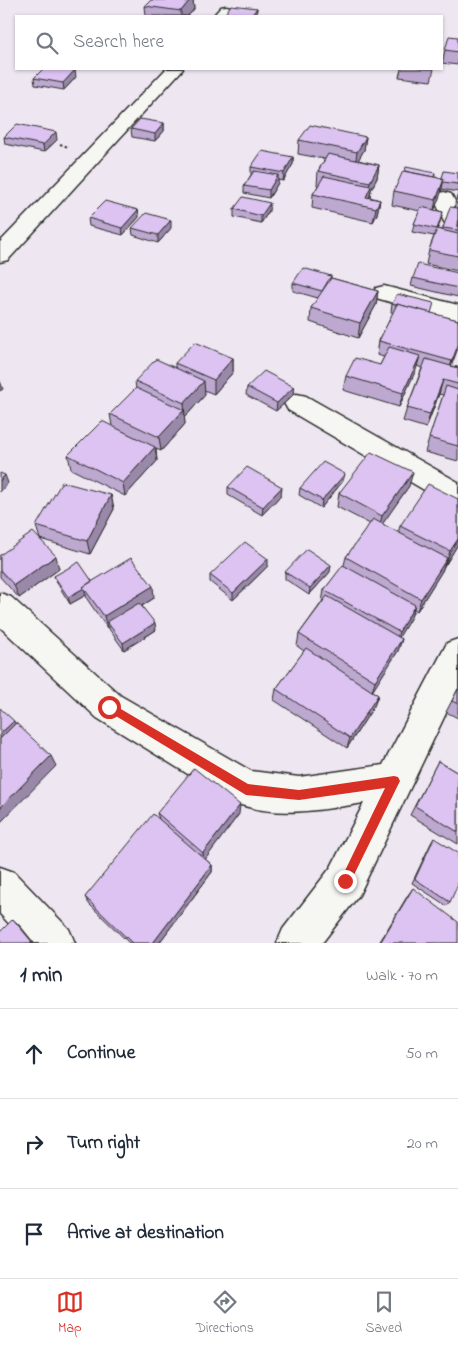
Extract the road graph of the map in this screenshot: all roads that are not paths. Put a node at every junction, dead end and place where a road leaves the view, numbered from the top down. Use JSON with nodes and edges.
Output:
{"nodes":[{"id":1,"x":174,"y":70,"type":"edge"},
{"id":2,"x":444,"y":198,"type":"edge"},
{"id":3,"x":458,"y":220,"type":"edge"},
{"id":4,"x":0,"y":255,"type":"edge"},
{"id":5,"x":384,"y":293,"type":"dead end"},
{"id":6,"x":458,"y":313,"type":"edge"},
{"id":7,"x":297,"y":403,"type":"dead end"},
{"id":8,"x":458,"y":496,"type":"edge"},
{"id":9,"x":0,"y":607,"type":"edge"},
{"id":10,"x":458,"y":654,"type":"edge"},
{"id":11,"x":394,"y":781,"type":"junction"},
{"id":12,"x":0,"y":886,"type":"edge"},
{"id":13,"x":55,"y":943,"type":"edge"},
{"id":14,"x":297,"y":943,"type":"edge"}],
"edges":[{"from":1,"to":4,"type":"street"},
{"from":2,"to":3,"type":"street"},
{"from":5,"to":6,"type":"street"},
{"from":7,"to":8,"type":"street"},
{"from":9,"to":11,"type":"street"},
{"from":10,"to":11,"type":"street"},
{"from":11,"to":14,"type":"street"},
{"from":12,"to":13,"type":"street"}]}
